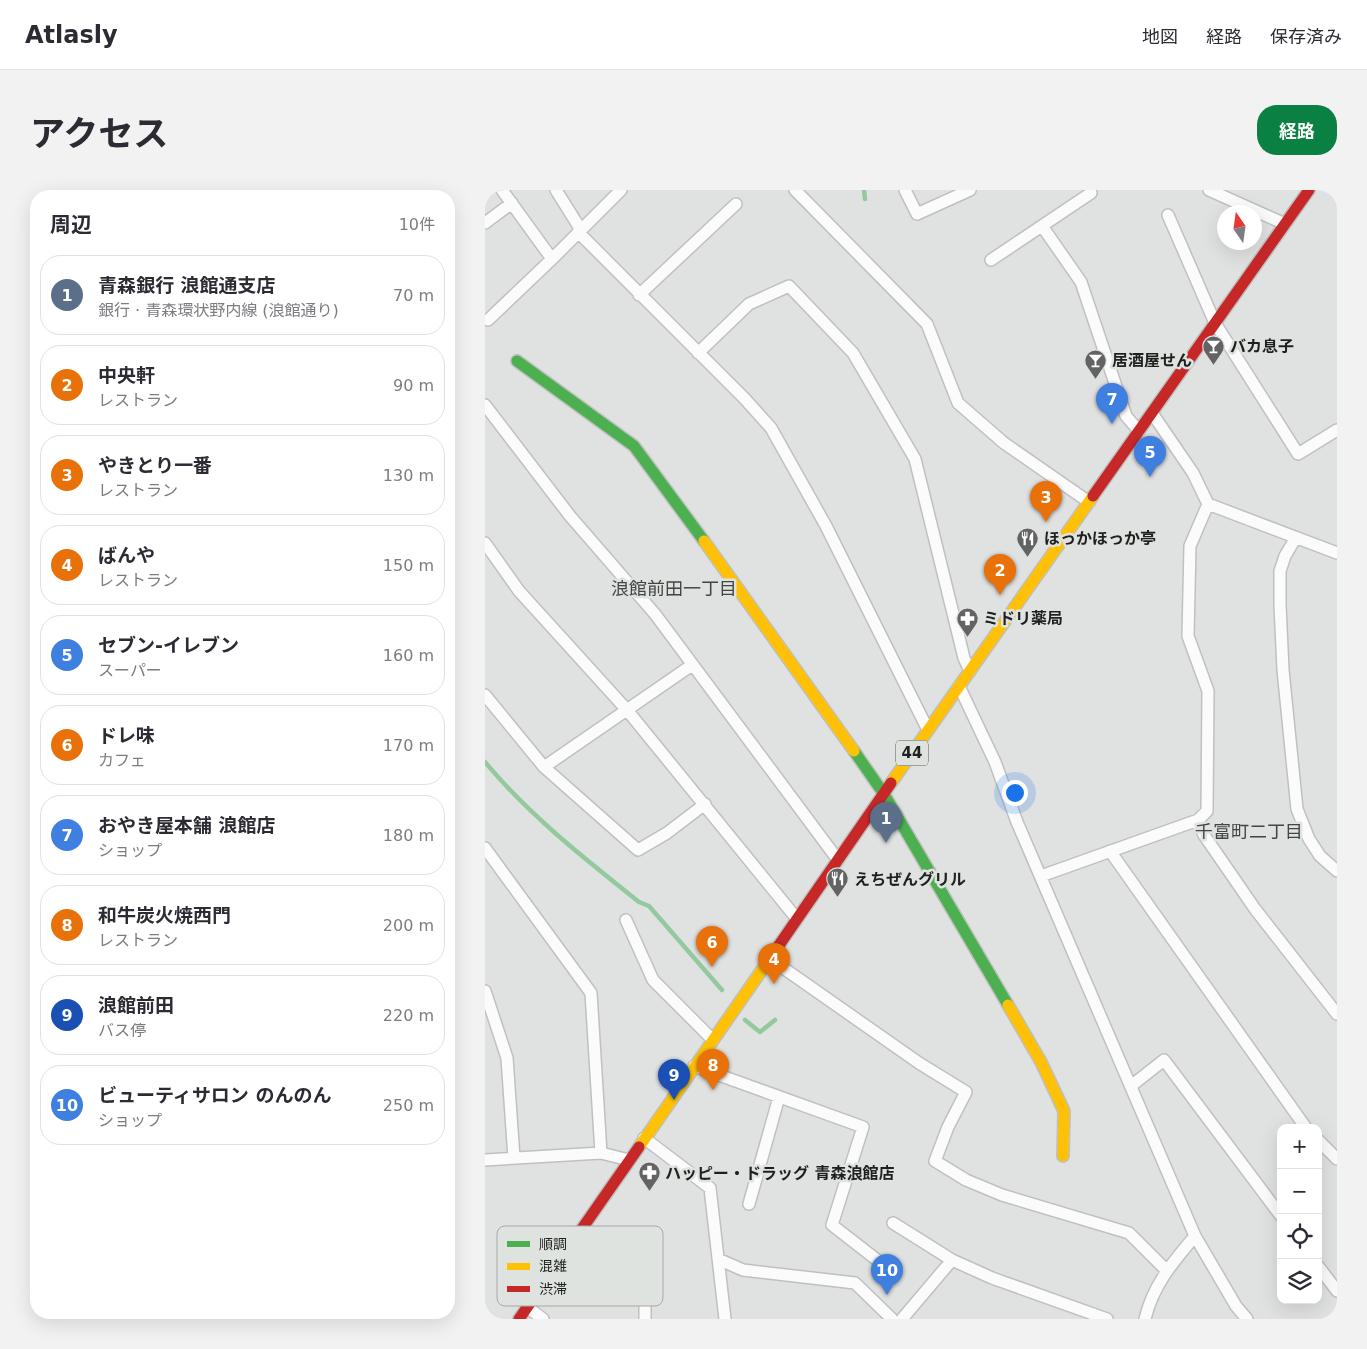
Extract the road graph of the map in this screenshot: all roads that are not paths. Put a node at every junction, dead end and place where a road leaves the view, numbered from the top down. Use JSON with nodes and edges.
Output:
{"nodes":[{"id":1,"x":502,"y":190,"type":"edge"},
{"id":2,"x":556,"y":190,"type":"edge"},
{"id":3,"x":621,"y":190,"type":"edge"},
{"id":4,"x":795,"y":190,"type":"edge"},
{"id":5,"x":905,"y":190,"type":"edge"},
{"id":6,"x":970,"y":190,"type":"edge"},
{"id":7,"x":1209,"y":190,"type":"edge"},
{"id":8,"x":1309,"y":190,"type":"edge"},
{"id":9,"x":1091,"y":193,"type":"dead end"},
{"id":10,"x":513,"y":203,"type":"junction"},
{"id":11,"x":736,"y":204,"type":"dead end"},
{"id":12,"x":1168,"y":215,"type":"dead end"},
{"id":13,"x":485,"y":223,"type":"edge"},
{"id":14,"x":1285,"y":224,"type":"junction"},
{"id":15,"x":1042,"y":226,"type":"junction"},
{"id":16,"x":579,"y":231,"type":"junction"},
{"id":17,"x":552,"y":259,"type":"junction"},
{"id":18,"x":991,"y":260,"type":"dead end"},
{"id":19,"x":639,"y":295,"type":"junction"},
{"id":20,"x":488,"y":320,"type":"dead end"},
{"id":21,"x":1215,"y":323,"type":"junction"},
{"id":22,"x":698,"y":353,"type":"junction"},
{"id":23,"x":517,"y":361,"type":"dead end"},
{"id":24,"x":485,"y":405,"type":"edge"},
{"id":25,"x":1152,"y":413,"type":"junction"},
{"id":26,"x":1337,"y":430,"type":"edge"},
{"id":27,"x":1139,"y":431,"type":"junction"},
{"id":28,"x":1089,"y":502,"type":"junction"},
{"id":29,"x":1208,"y":504,"type":"junction"},
{"id":30,"x":1295,"y":539,"type":"junction"},
{"id":31,"x":485,"y":543,"type":"edge"},
{"id":32,"x":1337,"y":553,"type":"edge"},
{"id":33,"x":692,"y":665,"type":"junction"},
{"id":34,"x":970,"y":671,"type":"junction"},
{"id":35,"x":959,"y":686,"type":"junction"},
{"id":36,"x":485,"y":695,"type":"edge"},
{"id":37,"x":627,"y":710,"type":"junction"},
{"id":38,"x":928,"y":730,"type":"junction"},
{"id":39,"x":544,"y":767,"type":"junction"},
{"id":40,"x":884,"y":794,"type":"junction"},
{"id":41,"x":705,"y":804,"type":"junction"},
{"id":42,"x":1198,"y":820,"type":"junction"},
{"id":43,"x":485,"y":848,"type":"edge"},
{"id":44,"x":1110,"y":851,"type":"junction"},
{"id":45,"x":837,"y":860,"type":"junction"},
{"id":46,"x":1337,"y":871,"type":"edge"},
{"id":47,"x":1041,"y":876,"type":"junction"},
{"id":48,"x":797,"y":919,"type":"junction"},
{"id":49,"x":626,"y":920,"type":"dead end"},
{"id":50,"x":769,"y":958,"type":"junction"},
{"id":51,"x":485,"y":991,"type":"edge"},
{"id":52,"x":1337,"y":1014,"type":"edge"},
{"id":53,"x":713,"y":1040,"type":"junction"},
{"id":54,"x":694,"y":1066,"type":"junction"},
{"id":55,"x":1131,"y":1086,"type":"junction"},
{"id":56,"x":779,"y":1097,"type":"junction"},
{"id":57,"x":1303,"y":1124,"type":"edge"},
{"id":58,"x":644,"y":1138,"type":"junction"},
{"id":59,"x":1322,"y":1144,"type":"edge"},
{"id":60,"x":601,"y":1153,"type":"junction"},
{"id":61,"x":1063,"y":1156,"type":"dead end"},
{"id":62,"x":514,"y":1158,"type":"junction"},
{"id":63,"x":1337,"y":1159,"type":"edge"},
{"id":64,"x":485,"y":1160,"type":"edge"},
{"id":65,"x":629,"y":1160,"type":"junction"},
{"id":66,"x":749,"y":1204,"type":"dead end"},
{"id":67,"x":1280,"y":1214,"type":"edge"},
{"id":68,"x":893,"y":1223,"type":"dead end"},
{"id":69,"x":583,"y":1226,"type":"edge"},
{"id":70,"x":1195,"y":1236,"type":"junction"},
{"id":71,"x":718,"y":1259,"type":"junction"},
{"id":72,"x":951,"y":1260,"type":"junction"},
{"id":73,"x":890,"y":1270,"type":"dead end"},
{"id":74,"x":1166,"y":1270,"type":"junction"},
{"id":75,"x":1322,"y":1271,"type":"edge"},
{"id":76,"x":1337,"y":1291,"type":"edge"},
{"id":77,"x":645,"y":1306,"type":"edge"},
{"id":78,"x":527,"y":1307,"type":"joint"},
{"id":79,"x":519,"y":1319,"type":"edge"},
{"id":80,"x":543,"y":1319,"type":"edge"},
{"id":81,"x":645,"y":1319,"type":"edge"},
{"id":82,"x":725,"y":1319,"type":"edge"},
{"id":83,"x":893,"y":1319,"type":"edge"},
{"id":84,"x":901,"y":1319,"type":"edge"},
{"id":85,"x":1107,"y":1319,"type":"edge"},
{"id":86,"x":1145,"y":1319,"type":"edge"},
{"id":87,"x":1247,"y":1319,"type":"edge"}],
"edges":[{"from":1,"to":10,"type":"street"},
{"from":2,"to":16,"type":"street"},
{"from":3,"to":16,"type":"street"},
{"from":4,"to":28,"type":"street"},
{"from":5,"to":6,"type":"street"},
{"from":7,"to":14,"type":"street"},
{"from":8,"to":14,"type":"main road","number":"44"},
{"from":9,"to":15,"type":"street"},
{"from":10,"to":13,"type":"street"},
{"from":10,"to":17,"type":"street"},
{"from":11,"to":19,"type":"street"},
{"from":12,"to":21,"type":"street"},
{"from":14,"to":21,"type":"main road","number":"44"},
{"from":15,"to":18,"type":"street"},
{"from":15,"to":27,"type":"street"},
{"from":16,"to":17,"type":"street"},
{"from":16,"to":19,"type":"street"},
{"from":17,"to":20,"type":"street"},
{"from":19,"to":22,"type":"street"},
{"from":21,"to":25,"type":"main road","number":"44"},
{"from":21,"to":26,"type":"street"},
{"from":22,"to":34,"type":"street"},
{"from":22,"to":38,"type":"street"},
{"from":23,"to":40,"type":"main road"},
{"from":24,"to":33,"type":"street"},
{"from":25,"to":27,"type":"main road","number":"44"},
{"from":25,"to":29,"type":"street"},
{"from":27,"to":28,"type":"main road","number":"44"},
{"from":28,"to":34,"type":"main road","number":"44"},
{"from":29,"to":30,"type":"street"},
{"from":29,"to":42,"type":"street"},
{"from":30,"to":32,"type":"street"},
{"from":30,"to":46,"type":"street"},
{"from":31,"to":37,"type":"street"},
{"from":33,"to":37,"type":"street"},
{"from":33,"to":45,"type":"street"},
{"from":34,"to":35,"type":"main road","number":"44"},
{"from":35,"to":38,"type":"main road","number":"44"},
{"from":35,"to":47,"type":"street"},
{"from":36,"to":39,"type":"street"},
{"from":37,"to":39,"type":"street"},
{"from":37,"to":41,"type":"street"},
{"from":38,"to":40,"type":"main road","number":"44"},
{"from":39,"to":41,"type":"street"},
{"from":40,"to":45,"type":"main road","number":"44"},
{"from":40,"to":61,"type":"main road"},
{"from":41,"to":48,"type":"street"},
{"from":42,"to":44,"type":"street"},
{"from":42,"to":52,"type":"street"},
{"from":43,"to":60,"type":"street"},
{"from":44,"to":47,"type":"street"},
{"from":44,"to":57,"type":"street"},
{"from":45,"to":48,"type":"main road","number":"44"},
{"from":47,"to":55,"type":"street"},
{"from":48,"to":50,"type":"main road","number":"44"},
{"from":49,"to":53,"type":"street"},
{"from":50,"to":53,"type":"main road","number":"44"},
{"from":50,"to":74,"type":"street"},
{"from":51,"to":62,"type":"street"},
{"from":53,"to":54,"type":"main road","number":"44"},
{"from":54,"to":56,"type":"street"},
{"from":54,"to":58,"type":"main road","number":"44"},
{"from":55,"to":67,"type":"street"},
{"from":55,"to":70,"type":"street"},
{"from":56,"to":66,"type":"street"},
{"from":56,"to":73,"type":"street"},
{"from":58,"to":65,"type":"main road","number":"44"},
{"from":58,"to":71,"type":"street"},
{"from":59,"to":63,"type":"street"},
{"from":60,"to":62,"type":"street"},
{"from":60,"to":65,"type":"street"},
{"from":62,"to":64,"type":"street"},
{"from":65,"to":69,"type":"main road","number":"44"},
{"from":68,"to":72,"type":"street"},
{"from":70,"to":74,"type":"street"},
{"from":70,"to":87,"type":"street"},
{"from":71,"to":82,"type":"street"},
{"from":71,"to":83,"type":"street"},
{"from":72,"to":84,"type":"street"},
{"from":72,"to":85,"type":"street"},
{"from":74,"to":86,"type":"street"},
{"from":75,"to":76,"type":"street"},
{"from":77,"to":81,"type":"street"},
{"from":78,"to":79,"type":"main road","number":"44"},
{"from":78,"to":80,"type":"street"}]}
